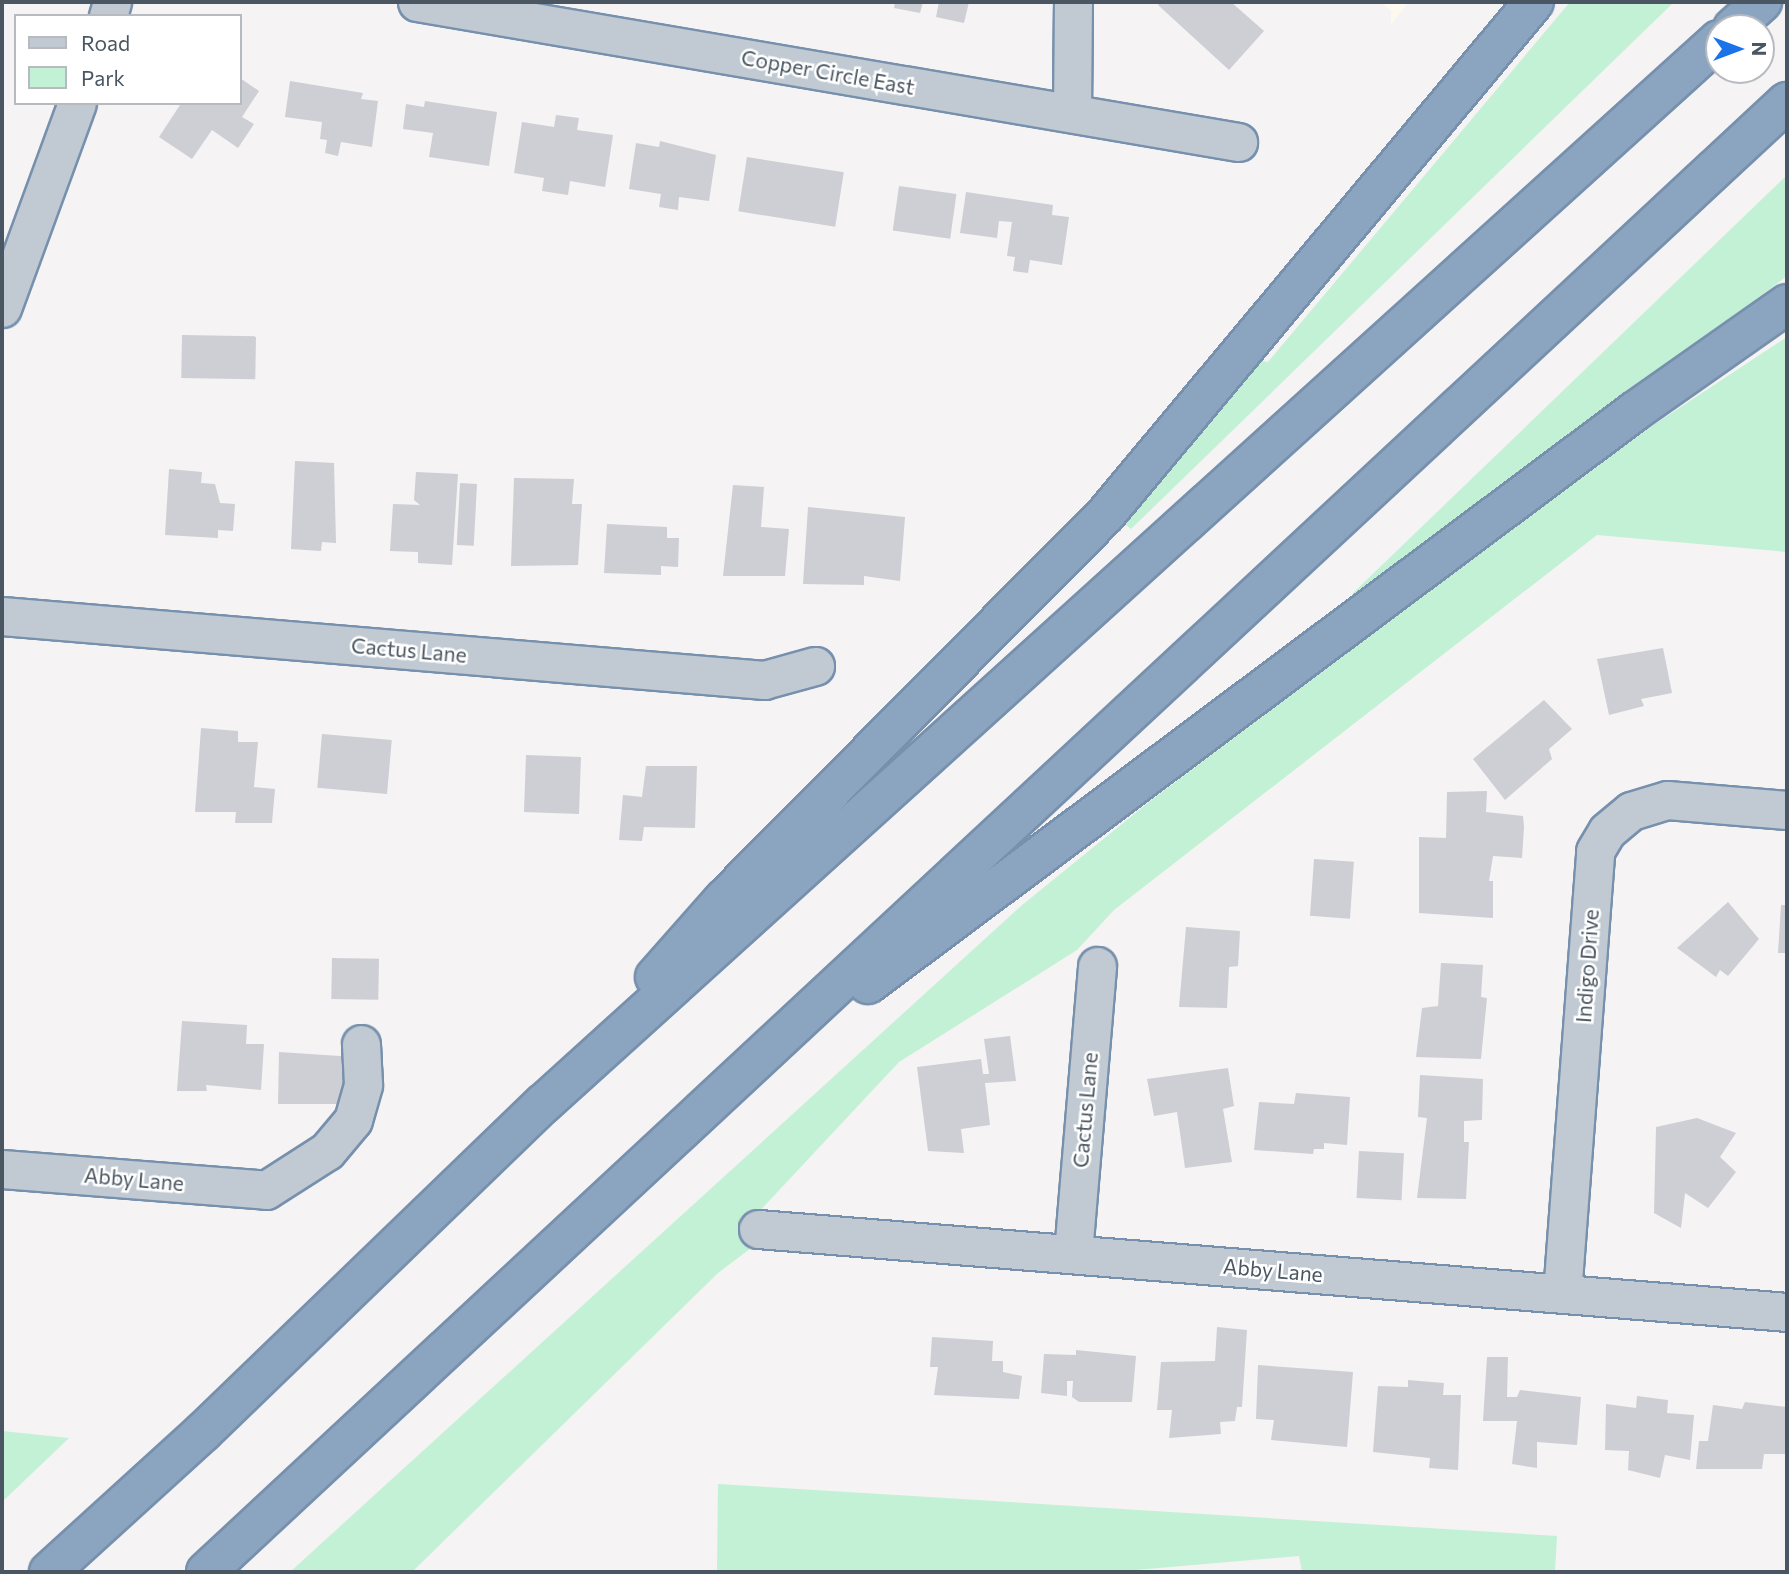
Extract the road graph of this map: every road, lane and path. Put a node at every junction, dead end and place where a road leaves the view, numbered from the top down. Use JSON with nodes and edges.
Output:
{"nodes":[{"id":1,"x":417,"y":2,"type":"edge"},
{"id":2,"x":1073,"y":2,"type":"edge"},
{"id":3,"x":1534,"y":2,"type":"edge"},
{"id":4,"x":1762,"y":2,"type":"edge"},
{"id":5,"x":1749,"y":14,"type":"edge"},
{"id":6,"x":588,"y":16,"type":"edge"},
{"id":7,"x":1705,"y":53,"type":"edge"},
{"id":8,"x":1787,"y":102,"type":"edge"},
{"id":9,"x":76,"y":105,"type":"edge"},
{"id":10,"x":1072,"y":113,"type":"junction"},
{"id":11,"x":1238,"y":142,"type":"dead end"},
{"id":12,"x":1787,"y":304,"type":"edge"},
{"id":13,"x":2,"y":308,"type":"edge"},
{"id":14,"x":2,"y":617,"type":"edge"},
{"id":15,"x":815,"y":666,"type":"dead end"},
{"id":16,"x":1787,"y":810,"type":"edge"},
{"id":17,"x":1097,"y":966,"type":"dead end"},
{"id":18,"x":361,"y":1044,"type":"dead end"},
{"id":19,"x":544,"y":1104,"type":"junction"},
{"id":20,"x":707,"y":1104,"type":"junction"},
{"id":21,"x":2,"y":1169,"type":"edge"},
{"id":22,"x":758,"y":1229,"type":"dead end"},
{"id":23,"x":1073,"y":1253,"type":"junction"},
{"id":24,"x":1562,"y":1294,"type":"junction"},
{"id":25,"x":1787,"y":1312,"type":"edge"},
{"id":26,"x":49,"y":1572,"type":"edge"},
{"id":27,"x":206,"y":1572,"type":"edge"}],
"edges":[{"from":1,"to":6,"type":"street","name":"Copper Circle East"},
{"from":2,"to":10,"type":"street"},
{"from":3,"to":19,"type":"highway"},
{"from":4,"to":5,"type":"highway"},
{"from":6,"to":10,"type":"street","name":"Copper Circle East"},
{"from":7,"to":19,"type":"highway"},
{"from":8,"to":20,"type":"highway"},
{"from":9,"to":13,"type":"street"},
{"from":10,"to":11,"type":"street","name":"Copper Circle East"},
{"from":12,"to":20,"type":"highway"},
{"from":14,"to":15,"type":"street","name":"Cactus Lane"},
{"from":16,"to":24,"type":"street","name":"Indigo Drive"},
{"from":17,"to":23,"type":"street","name":"Cactus Lane"},
{"from":18,"to":21,"type":"street","name":"Abby Lane"},
{"from":19,"to":26,"type":"highway"},
{"from":20,"to":27,"type":"highway"},
{"from":22,"to":23,"type":"street","name":"Abby Lane"},
{"from":23,"to":24,"type":"street","name":"Abby Lane"},
{"from":24,"to":25,"type":"street","name":"Abby Lane"}]}
